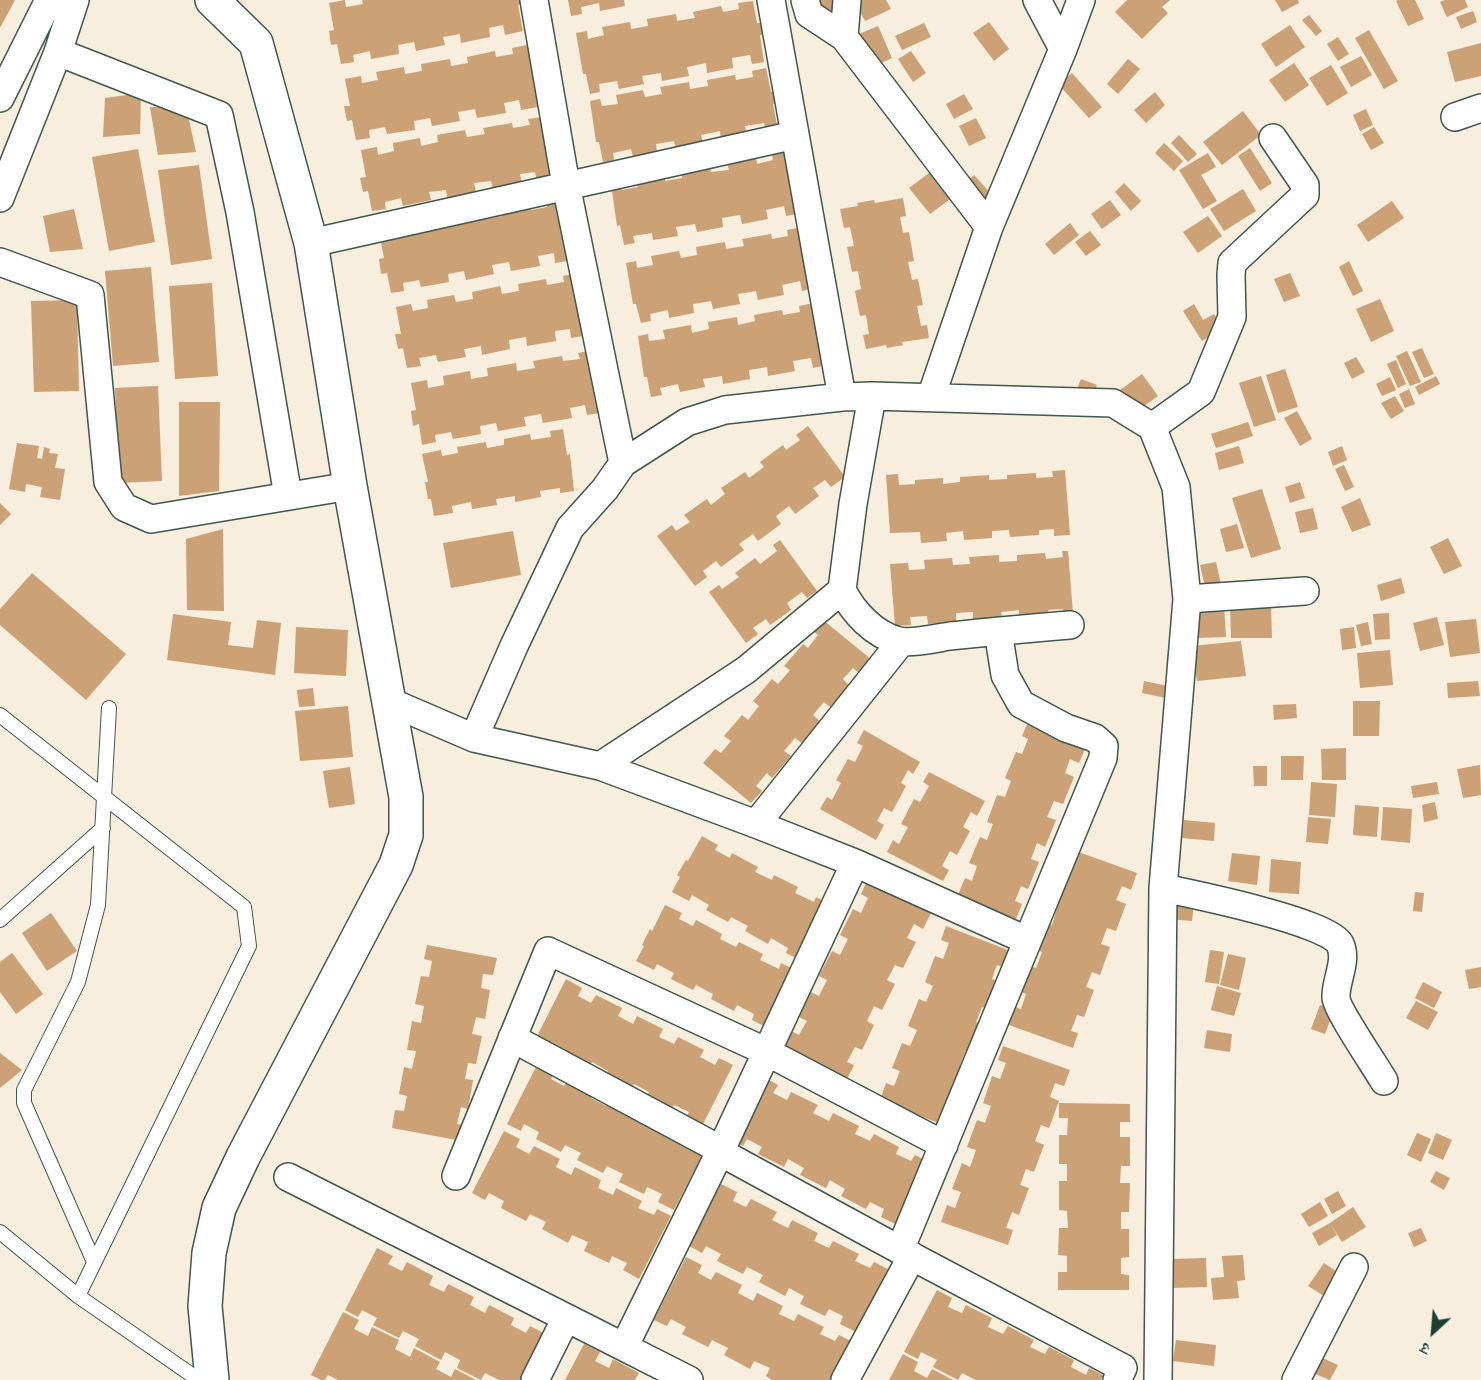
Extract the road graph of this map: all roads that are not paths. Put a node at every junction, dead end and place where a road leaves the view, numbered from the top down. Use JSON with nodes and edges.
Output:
{"nodes":[{"id":1,"x":49,"y":0,"type":"edge"},
{"id":2,"x":75,"y":0,"type":"edge"},
{"id":3,"x":212,"y":0,"type":"edge"},
{"id":4,"x":534,"y":0,"type":"edge"},
{"id":5,"x":771,"y":0,"type":"edge"},
{"id":6,"x":805,"y":0,"type":"edge"},
{"id":7,"x":847,"y":0,"type":"edge"},
{"id":8,"x":1037,"y":0,"type":"edge"},
{"id":9,"x":1081,"y":0,"type":"edge"},
{"id":10,"x":844,"y":37,"type":"junction"},
{"id":11,"x":1064,"y":48,"type":"junction"},
{"id":12,"x":58,"y":52,"type":"junction"},
{"id":13,"x":0,"y":98,"type":"edge"},
{"id":14,"x":1481,"y":108,"type":"edge"},
{"id":15,"x":1455,"y":117,"type":"dead end"},
{"id":16,"x":795,"y":135,"type":"junction"},
{"id":17,"x":1273,"y":138,"type":"dead end"},
{"id":18,"x":566,"y":185,"type":"junction"},
{"id":19,"x":0,"y":198,"type":"edge"},
{"id":20,"x":989,"y":227,"type":"junction"},
{"id":21,"x":311,"y":243,"type":"junction"},
{"id":22,"x":0,"y":262,"type":"edge"},
{"id":23,"x":872,"y":396,"type":"junction"},
{"id":24,"x":842,"y":397,"type":"junction"},
{"id":25,"x":931,"y":397,"type":"junction"},
{"id":26,"x":1152,"y":427,"type":"junction"},
{"id":27,"x":623,"y":463,"type":"junction"},
{"id":28,"x":350,"y":486,"type":"junction"},
{"id":29,"x":288,"y":496,"type":"junction"},
{"id":30,"x":842,"y":590,"type":"junction"},
{"id":31,"x":1305,"y":591,"type":"dead end"},
{"id":32,"x":1187,"y":599,"type":"junction"},
{"id":33,"x":1070,"y":625,"type":"dead end"},
{"id":34,"x":998,"y":631,"type":"junction"},
{"id":35,"x":901,"y":642,"type":"junction"},
{"id":36,"x":388,"y":701,"type":"junction"},
{"id":37,"x":110,"y":708,"type":"dead end"},
{"id":38,"x":0,"y":716,"type":"edge"},
{"id":39,"x":474,"y":738,"type":"junction"},
{"id":40,"x":600,"y":766,"type":"junction"},
{"id":41,"x":105,"y":797,"type":"junction"},
{"id":42,"x":756,"y":824,"type":"junction"},
{"id":43,"x":103,"y":828,"type":"junction"},
{"id":44,"x":855,"y":863,"type":"junction"},
{"id":45,"x":1163,"y":888,"type":"junction"},
{"id":46,"x":0,"y":920,"type":"edge"},
{"id":47,"x":1026,"y":940,"type":"junction"},
{"id":48,"x":512,"y":1038,"type":"junction"},
{"id":49,"x":765,"y":1051,"type":"junction"},
{"id":50,"x":1384,"y":1081,"type":"dead end"},
{"id":51,"x":944,"y":1145,"type":"junction"},
{"id":52,"x":720,"y":1152,"type":"junction"},
{"id":53,"x":456,"y":1176,"type":"dead end"},
{"id":54,"x":288,"y":1177,"type":"dead end"},
{"id":55,"x":0,"y":1232,"type":"edge"},
{"id":56,"x":906,"y":1253,"type":"junction"},
{"id":57,"x":94,"y":1262,"type":"junction"},
{"id":58,"x":1354,"y":1267,"type":"dead end"},
{"id":59,"x":78,"y":1296,"type":"junction"},
{"id":60,"x":566,"y":1318,"type":"junction"},
{"id":61,"x":624,"y":1347,"type":"junction"},
{"id":62,"x":199,"y":1379,"type":"edge"},
{"id":63,"x":535,"y":1380,"type":"edge"},
{"id":64,"x":689,"y":1380,"type":"edge"},
{"id":65,"x":845,"y":1380,"type":"edge"},
{"id":66,"x":1117,"y":1380,"type":"edge"},
{"id":67,"x":1158,"y":1380,"type":"edge"},
{"id":68,"x":1296,"y":1380,"type":"edge"}],
"edges":[{"from":1,"to":13,"type":"street"},
{"from":2,"to":12,"type":"street"},
{"from":3,"to":21,"type":"street"},
{"from":4,"to":18,"type":"street"},
{"from":5,"to":16,"type":"street"},
{"from":6,"to":10,"type":"street"},
{"from":7,"to":10,"type":"street"},
{"from":8,"to":11,"type":"street"},
{"from":9,"to":11,"type":"street"},
{"from":10,"to":20,"type":"street"},
{"from":11,"to":20,"type":"street"},
{"from":12,"to":19,"type":"street"},
{"from":12,"to":29,"type":"street"},
{"from":14,"to":15,"type":"street"},
{"from":16,"to":18,"type":"street"},
{"from":16,"to":24,"type":"street"},
{"from":17,"to":26,"type":"street"},
{"from":18,"to":21,"type":"street"},
{"from":18,"to":27,"type":"street"},
{"from":20,"to":25,"type":"street"},
{"from":21,"to":28,"type":"street"},
{"from":22,"to":29,"type":"street"},
{"from":23,"to":24,"type":"street"},
{"from":23,"to":25,"type":"street"},
{"from":23,"to":30,"type":"street"},
{"from":24,"to":27,"type":"street"},
{"from":25,"to":26,"type":"street"},
{"from":26,"to":32,"type":"street"},
{"from":27,"to":39,"type":"street"},
{"from":28,"to":29,"type":"street"},
{"from":28,"to":36,"type":"street"},
{"from":30,"to":35,"type":"street"},
{"from":30,"to":40,"type":"street"},
{"from":31,"to":32,"type":"street"},
{"from":32,"to":45,"type":"street"},
{"from":33,"to":34,"type":"street"},
{"from":34,"to":35,"type":"street"},
{"from":34,"to":47,"type":"street"},
{"from":35,"to":42,"type":"street"},
{"from":36,"to":39,"type":"street"},
{"from":36,"to":62,"type":"street"},
{"from":37,"to":41,"type":"lane"},
{"from":38,"to":41,"type":"lane"},
{"from":39,"to":40,"type":"street"},
{"from":40,"to":42,"type":"street"},
{"from":41,"to":43,"type":"lane"},
{"from":41,"to":57,"type":"lane"},
{"from":42,"to":44,"type":"street"},
{"from":43,"to":46,"type":"lane"},
{"from":43,"to":57,"type":"lane"},
{"from":44,"to":47,"type":"street"},
{"from":44,"to":49,"type":"street"},
{"from":45,"to":50,"type":"street"},
{"from":45,"to":67,"type":"street"},
{"from":47,"to":51,"type":"street"},
{"from":48,"to":49,"type":"street"},
{"from":48,"to":52,"type":"street"},
{"from":48,"to":53,"type":"street"},
{"from":49,"to":51,"type":"street"},
{"from":49,"to":52,"type":"street"},
{"from":51,"to":56,"type":"street"},
{"from":52,"to":56,"type":"street"},
{"from":52,"to":61,"type":"street"},
{"from":54,"to":60,"type":"street"},
{"from":55,"to":59,"type":"lane"},
{"from":56,"to":65,"type":"street"},
{"from":56,"to":66,"type":"street"},
{"from":57,"to":59,"type":"lane"},
{"from":58,"to":68,"type":"street"},
{"from":59,"to":62,"type":"lane"},
{"from":60,"to":61,"type":"street"},
{"from":60,"to":63,"type":"street"},
{"from":61,"to":64,"type":"street"}]}
